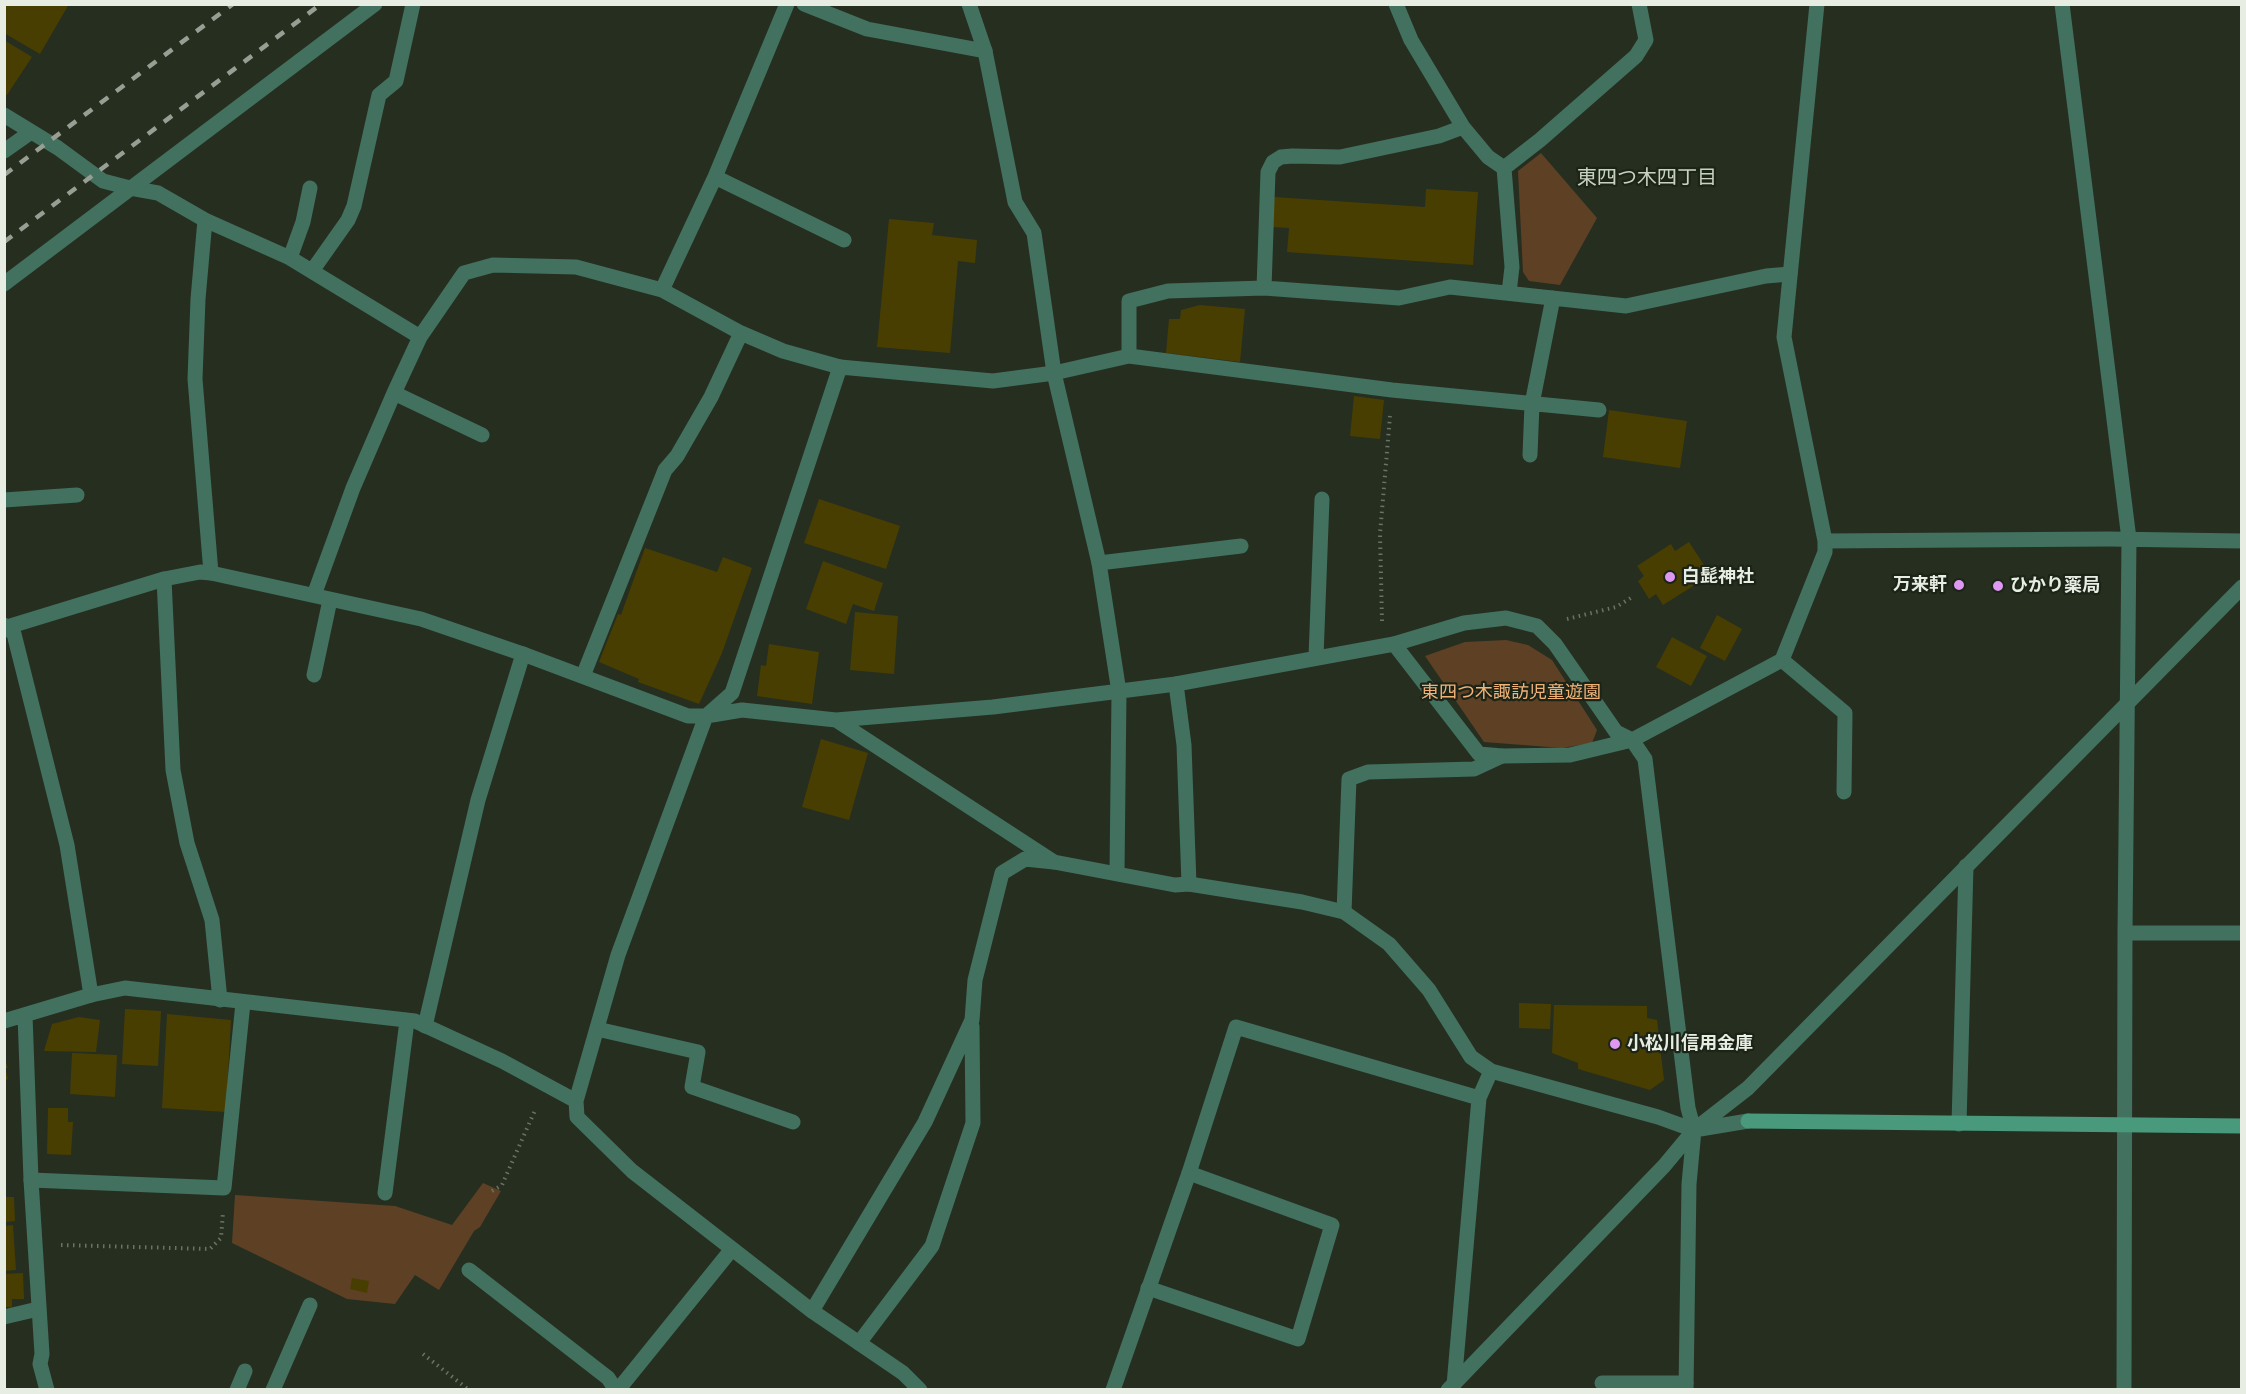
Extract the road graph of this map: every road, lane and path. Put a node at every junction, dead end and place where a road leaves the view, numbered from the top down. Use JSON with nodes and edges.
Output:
{"nodes":[{"id":1,"x":375,"y":4,"type":"edge"},
{"id":2,"x":413,"y":4,"type":"edge"},
{"id":3,"x":787,"y":4,"type":"edge"},
{"id":4,"x":804,"y":4,"type":"edge"},
{"id":5,"x":969,"y":4,"type":"edge"},
{"id":6,"x":1396,"y":4,"type":"edge"},
{"id":7,"x":1639,"y":4,"type":"edge"},
{"id":8,"x":1817,"y":4,"type":"edge"},
{"id":9,"x":2062,"y":4,"type":"edge"},
{"id":10,"x":985,"y":51,"type":"junction"},
{"id":11,"x":4,"y":115,"type":"edge"},
{"id":12,"x":1463,"y":127,"type":"junction"},
{"id":13,"x":31,"y":132,"type":"junction"},
{"id":14,"x":4,"y":151,"type":"edge"},
{"id":15,"x":1504,"y":168,"type":"junction"},
{"id":16,"x":715,"y":177,"type":"junction"},
{"id":17,"x":130,"y":188,"type":"junction"},
{"id":18,"x":310,"y":188,"type":"dead end"},
{"id":19,"x":204,"y":220,"type":"junction"},
{"id":20,"x":844,"y":240,"type":"dead end"},
{"id":21,"x":290,"y":258,"type":"junction"},
{"id":22,"x":312,"y":271,"type":"junction"},
{"id":23,"x":1790,"y":274,"type":"junction"},
{"id":24,"x":4,"y":284,"type":"edge"},
{"id":25,"x":1264,"y":288,"type":"junction"},
{"id":26,"x":662,"y":290,"type":"junction"},
{"id":27,"x":1509,"y":293,"type":"junction"},
{"id":28,"x":1553,"y":298,"type":"junction"},
{"id":29,"x":741,"y":333,"type":"junction"},
{"id":30,"x":420,"y":337,"type":"junction"},
{"id":31,"x":1129,"y":356,"type":"junction"},
{"id":32,"x":840,"y":367,"type":"junction"},
{"id":33,"x":1054,"y":373,"type":"junction"},
{"id":34,"x":1392,"y":390,"type":"junction"},
{"id":35,"x":394,"y":393,"type":"junction"},
{"id":36,"x":1532,"y":404,"type":"junction"},
{"id":37,"x":1599,"y":410,"type":"dead end"},
{"id":38,"x":482,"y":435,"type":"dead end"},
{"id":39,"x":1530,"y":454,"type":"dead end"},
{"id":40,"x":77,"y":495,"type":"dead end"},
{"id":41,"x":1322,"y":499,"type":"dead end"},
{"id":42,"x":4,"y":500,"type":"edge"},
{"id":43,"x":2129,"y":540,"type":"junction"},
{"id":44,"x":1825,"y":541,"type":"junction"},
{"id":45,"x":2241,"y":541,"type":"edge"},
{"id":46,"x":1241,"y":546,"type":"dead end"},
{"id":47,"x":1099,"y":563,"type":"junction"},
{"id":48,"x":211,"y":573,"type":"junction"},
{"id":49,"x":164,"y":579,"type":"junction"},
{"id":50,"x":2241,"y":587,"type":"edge"},
{"id":51,"x":314,"y":596,"type":"junction"},
{"id":52,"x":1634,"y":596,"type":"dead end"},
{"id":53,"x":330,"y":600,"type":"junction"},
{"id":54,"x":1537,"y":626,"type":"junction"},
{"id":55,"x":5,"y":627,"type":"edge"},
{"id":56,"x":1388,"y":645,"type":"junction"},
{"id":57,"x":523,"y":654,"type":"junction"},
{"id":58,"x":1316,"y":657,"type":"junction"},
{"id":59,"x":1782,"y":660,"type":"junction"},
{"id":60,"x":314,"y":675,"type":"dead end"},
{"id":61,"x":583,"y":676,"type":"junction"},
{"id":62,"x":1176,"y":684,"type":"junction"},
{"id":63,"x":1119,"y":692,"type":"junction"},
{"id":64,"x":2127,"y":704,"type":"junction"},
{"id":65,"x":706,"y":716,"type":"junction"},
{"id":66,"x":836,"y":720,"type":"junction"},
{"id":67,"x":1632,"y":740,"type":"junction"},
{"id":68,"x":1502,"y":756,"type":"junction"},
{"id":69,"x":1844,"y":792,"type":"dead end"},
{"id":70,"x":1054,"y":862,"type":"junction"},
{"id":71,"x":1966,"y":866,"type":"junction"},
{"id":72,"x":1117,"y":873,"type":"junction"},
{"id":73,"x":1189,"y":884,"type":"junction"},
{"id":74,"x":1344,"y":912,"type":"junction"},
{"id":75,"x":2126,"y":933,"type":"junction"},
{"id":76,"x":2241,"y":933,"type":"edge"},
{"id":77,"x":90,"y":995,"type":"junction"},
{"id":78,"x":220,"y":1000,"type":"junction"},
{"id":79,"x":243,"y":1003,"type":"junction"},
{"id":80,"x":26,"y":1015,"type":"junction"},
{"id":81,"x":972,"y":1020,"type":"junction"},
{"id":82,"x":407,"y":1021,"type":"junction"},
{"id":83,"x":4,"y":1022,"type":"edge"},
{"id":84,"x":425,"y":1026,"type":"junction"},
{"id":85,"x":597,"y":1029,"type":"junction"},
{"id":86,"x":1491,"y":1071,"type":"junction"},
{"id":87,"x":546,"y":1085,"type":"junction"},
{"id":88,"x":1479,"y":1098,"type":"junction"},
{"id":89,"x":576,"y":1101,"type":"junction"},
{"id":90,"x":794,"y":1122,"type":"dead end"},
{"id":91,"x":1959,"y":1124,"type":"junction"},
{"id":92,"x":2125,"y":1126,"type":"junction"},
{"id":93,"x":2241,"y":1126,"type":"edge"},
{"id":94,"x":1694,"y":1130,"type":"junction"},
{"id":95,"x":1189,"y":1173,"type":"junction"},
{"id":96,"x":31,"y":1180,"type":"junction"},
{"id":97,"x":224,"y":1188,"type":"junction"},
{"id":98,"x":492,"y":1191,"type":"dead end"},
{"id":99,"x":385,"y":1193,"type":"dead end"},
{"id":100,"x":34,"y":1244,"type":"junction"},
{"id":101,"x":732,"y":1249,"type":"junction"},
{"id":102,"x":470,"y":1270,"type":"dead end"},
{"id":103,"x":1148,"y":1287,"type":"junction"},
{"id":104,"x":310,"y":1305,"type":"dead end"},
{"id":105,"x":38,"y":1309,"type":"junction"},
{"id":106,"x":812,"y":1311,"type":"junction"},
{"id":107,"x":4,"y":1317,"type":"edge"},
{"id":108,"x":860,"y":1343,"type":"junction"},
{"id":109,"x":423,"y":1354,"type":"dead end"},
{"id":110,"x":244,"y":1371,"type":"dead end"},
{"id":111,"x":1602,"y":1383,"type":"dead end"},
{"id":112,"x":1686,"y":1386,"type":"edge"},
{"id":113,"x":1452,"y":1387,"type":"edge"},
{"id":114,"x":47,"y":1389,"type":"edge"},
{"id":115,"x":237,"y":1389,"type":"edge"},
{"id":116,"x":273,"y":1389,"type":"edge"},
{"id":117,"x":469,"y":1389,"type":"edge"},
{"id":118,"x":617,"y":1389,"type":"edge"},
{"id":119,"x":920,"y":1389,"type":"edge"},
{"id":120,"x":1113,"y":1389,"type":"edge"},
{"id":121,"x":2124,"y":1389,"type":"edge"}],
"edges":[{"from":1,"to":17,"type":"street"},
{"from":2,"to":22,"type":"street"},
{"from":3,"to":16,"type":"street"},
{"from":4,"to":10,"type":"street"},
{"from":5,"to":10,"type":"street"},
{"from":6,"to":12,"type":"street"},
{"from":7,"to":15,"type":"street"},
{"from":8,"to":23,"type":"street"},
{"from":9,"to":43,"type":"street"},
{"from":10,"to":33,"type":"street"},
{"from":11,"to":13,"type":"street"},
{"from":12,"to":15,"type":"street"},
{"from":12,"to":25,"type":"street"},
{"from":13,"to":14,"type":"street"},
{"from":13,"to":17,"type":"street"},
{"from":15,"to":27,"type":"street"},
{"from":16,"to":20,"type":"street"},
{"from":16,"to":26,"type":"street"},
{"from":17,"to":19,"type":"street"},
{"from":17,"to":24,"type":"street"},
{"from":18,"to":21,"type":"street"},
{"from":19,"to":21,"type":"street"},
{"from":19,"to":48,"type":"street"},
{"from":21,"to":22,"type":"street"},
{"from":22,"to":30,"type":"street"},
{"from":23,"to":28,"type":"street"},
{"from":23,"to":44,"type":"street"},
{"from":25,"to":27,"type":"street"},
{"from":25,"to":31,"type":"street"},
{"from":26,"to":29,"type":"street"},
{"from":26,"to":30,"type":"street"},
{"from":27,"to":28,"type":"street"},
{"from":28,"to":36,"type":"street"},
{"from":29,"to":32,"type":"street"},
{"from":29,"to":61,"type":"street"},
{"from":30,"to":35,"type":"street"},
{"from":31,"to":33,"type":"street"},
{"from":31,"to":34,"type":"street"},
{"from":32,"to":33,"type":"street"},
{"from":32,"to":65,"type":"street"},
{"from":33,"to":47,"type":"street"},
{"from":34,"to":36,"type":"street"},
{"from":34,"to":56,"type":"path"},
{"from":35,"to":38,"type":"street"},
{"from":35,"to":51,"type":"street"},
{"from":36,"to":37,"type":"street"},
{"from":36,"to":39,"type":"street"},
{"from":40,"to":42,"type":"street"},
{"from":41,"to":58,"type":"street"},
{"from":43,"to":44,"type":"street"},
{"from":43,"to":45,"type":"street"},
{"from":43,"to":64,"type":"street"},
{"from":44,"to":59,"type":"street"},
{"from":46,"to":47,"type":"street"},
{"from":47,"to":63,"type":"street"},
{"from":48,"to":49,"type":"street"},
{"from":48,"to":51,"type":"street"},
{"from":49,"to":55,"type":"street"},
{"from":49,"to":78,"type":"street"},
{"from":50,"to":64,"type":"street"},
{"from":51,"to":53,"type":"street"},
{"from":52,"to":54,"type":"path"},
{"from":53,"to":57,"type":"street"},
{"from":53,"to":60,"type":"street"},
{"from":54,"to":56,"type":"street"},
{"from":54,"to":67,"type":"street"},
{"from":55,"to":77,"type":"street"},
{"from":56,"to":58,"type":"street"},
{"from":56,"to":68,"type":"street"},
{"from":57,"to":61,"type":"street"},
{"from":57,"to":84,"type":"street"},
{"from":58,"to":62,"type":"street"},
{"from":59,"to":67,"type":"street"},
{"from":59,"to":69,"type":"street"},
{"from":61,"to":65,"type":"street"},
{"from":62,"to":63,"type":"street"},
{"from":62,"to":73,"type":"street"},
{"from":63,"to":66,"type":"street"},
{"from":63,"to":72,"type":"street"},
{"from":64,"to":71,"type":"street"},
{"from":64,"to":75,"type":"street"},
{"from":65,"to":66,"type":"street"},
{"from":65,"to":85,"type":"street"},
{"from":66,"to":70,"type":"street"},
{"from":67,"to":68,"type":"street"},
{"from":67,"to":94,"type":"street"},
{"from":68,"to":74,"type":"street"},
{"from":70,"to":72,"type":"street"},
{"from":70,"to":81,"type":"street"},
{"from":71,"to":91,"type":"street"},
{"from":71,"to":94,"type":"street"},
{"from":72,"to":73,"type":"street"},
{"from":73,"to":74,"type":"street"},
{"from":74,"to":86,"type":"street"},
{"from":75,"to":76,"type":"street"},
{"from":75,"to":92,"type":"street"},
{"from":77,"to":78,"type":"street"},
{"from":77,"to":80,"type":"street"},
{"from":78,"to":79,"type":"street"},
{"from":79,"to":82,"type":"street"},
{"from":79,"to":97,"type":"street"},
{"from":80,"to":83,"type":"street"},
{"from":80,"to":96,"type":"street"},
{"from":81,"to":106,"type":"street"},
{"from":81,"to":108,"type":"street"},
{"from":82,"to":84,"type":"street"},
{"from":82,"to":99,"type":"street"},
{"from":84,"to":87,"type":"street"},
{"from":85,"to":89,"type":"street"},
{"from":85,"to":90,"type":"street"},
{"from":86,"to":88,"type":"street"},
{"from":86,"to":94,"type":"street"},
{"from":87,"to":89,"type":"street"},
{"from":87,"to":98,"type":"path"},
{"from":88,"to":95,"type":"street"},
{"from":88,"to":113,"type":"street"},
{"from":89,"to":101,"type":"street"},
{"from":91,"to":92,"type":"street"},
{"from":91,"to":94,"type":"street"},
{"from":92,"to":93,"type":"street"},
{"from":92,"to":121,"type":"street"},
{"from":94,"to":112,"type":"street"},
{"from":94,"to":113,"type":"street"},
{"from":95,"to":103,"type":"street"},
{"from":95,"to":103,"type":"street"},
{"from":96,"to":97,"type":"street"},
{"from":96,"to":100,"type":"street"},
{"from":97,"to":100,"type":"path"},
{"from":100,"to":105,"type":"street"},
{"from":101,"to":106,"type":"street"},
{"from":101,"to":118,"type":"street"},
{"from":102,"to":118,"type":"street"},
{"from":103,"to":120,"type":"street"},
{"from":104,"to":116,"type":"street"},
{"from":105,"to":107,"type":"street"},
{"from":105,"to":114,"type":"street"},
{"from":106,"to":108,"type":"street"},
{"from":108,"to":119,"type":"street"},
{"from":109,"to":117,"type":"path"},
{"from":110,"to":115,"type":"street"},
{"from":111,"to":112,"type":"street"}]}
